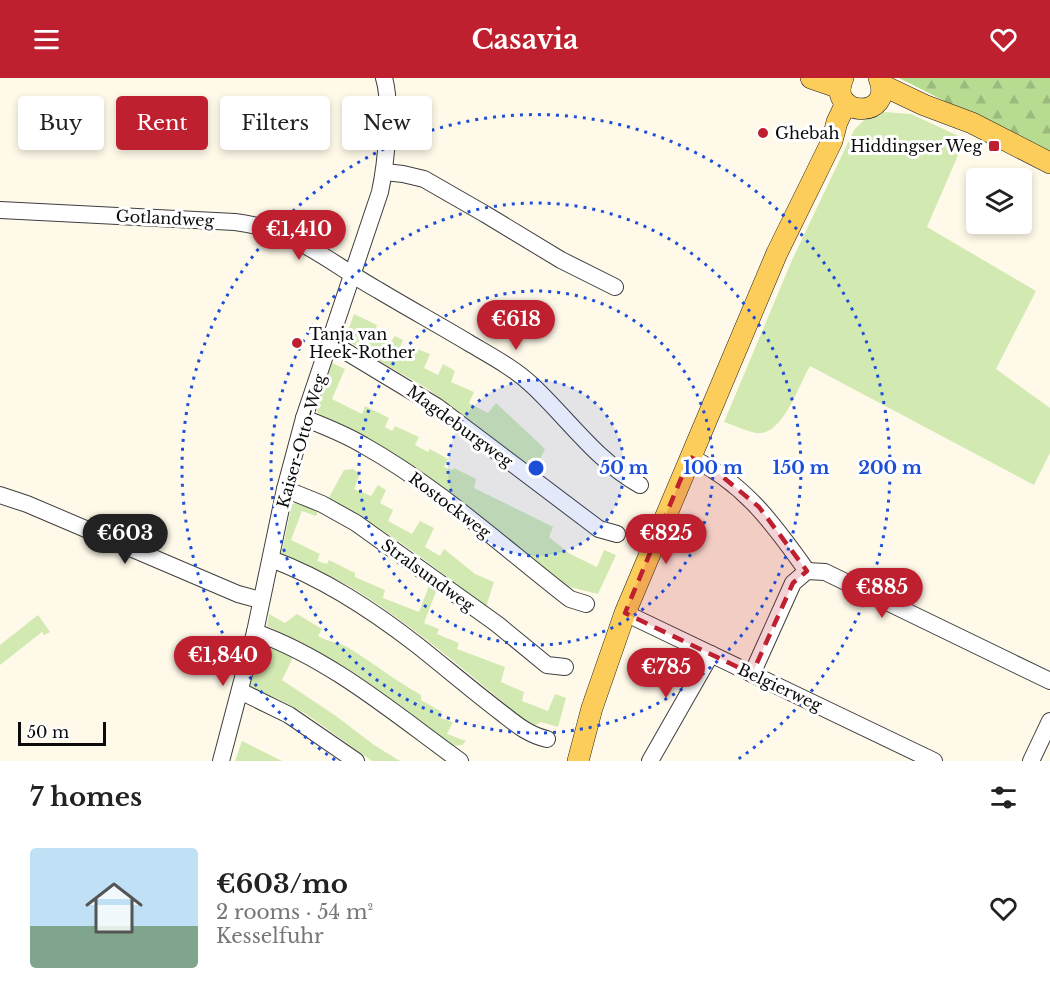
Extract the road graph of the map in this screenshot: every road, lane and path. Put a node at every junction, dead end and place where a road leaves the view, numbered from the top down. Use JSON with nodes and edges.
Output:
{"nodes":[{"id":1,"x":811,"y":78,"type":"edge"},
{"id":2,"x":388,"y":82,"type":"edge"},
{"id":3,"x":861,"y":92,"type":"edge"},
{"id":4,"x":1050,"y":163,"type":"edge"},
{"id":5,"x":385,"y":172,"type":"junction"},
{"id":6,"x":0,"y":210,"type":"edge"},
{"id":7,"x":352,"y":275,"type":"junction"},
{"id":8,"x":615,"y":287,"type":"dead end"},
{"id":9,"x":330,"y":342,"type":"junction"},
{"id":10,"x":304,"y":418,"type":"junction"},
{"id":11,"x":690,"y":457,"type":"junction"},
{"id":12,"x":640,"y":485,"type":"dead end"},
{"id":13,"x":285,"y":489,"type":"junction"},
{"id":14,"x":0,"y":495,"type":"edge"},
{"id":15,"x":617,"y":534,"type":"dead end"},
{"id":16,"x":271,"y":559,"type":"junction"},
{"id":17,"x":807,"y":571,"type":"junction"},
{"id":18,"x":260,"y":600,"type":"junction"},
{"id":19,"x":586,"y":604,"type":"dead end"},
{"id":20,"x":625,"y":613,"type":"junction"},
{"id":21,"x":255,"y":632,"type":"junction"},
{"id":22,"x":711,"y":654,"type":"junction"},
{"id":23,"x":565,"y":667,"type":"dead end"},
{"id":24,"x":752,"y":674,"type":"junction"},
{"id":25,"x":1050,"y":681,"type":"edge"},
{"id":26,"x":240,"y":691,"type":"junction"},
{"id":27,"x":1050,"y":722,"type":"edge"},
{"id":28,"x":547,"y":739,"type":"dead end"},
{"id":29,"x":220,"y":761,"type":"edge"},
{"id":30,"x":356,"y":761,"type":"edge"},
{"id":31,"x":460,"y":761,"type":"edge"},
{"id":32,"x":578,"y":761,"type":"edge"},
{"id":33,"x":650,"y":761,"type":"edge"},
{"id":34,"x":934,"y":761,"type":"edge"},
{"id":35,"x":1031,"y":761,"type":"edge"}],
"edges":[{"from":1,"to":3,"type":"main road"},
{"from":2,"to":5,"type":"street","name":"Kaiser-Otto-Weg"},
{"from":3,"to":4,"type":"main road"},
{"from":3,"to":11,"type":"main road"},
{"from":5,"to":7,"type":"street","name":"Kaiser-Otto-Weg"},
{"from":5,"to":8,"type":"street"},
{"from":6,"to":7,"type":"street","name":"Gotlandweg"},
{"from":7,"to":9,"type":"street","name":"Kaiser-Otto-Weg"},
{"from":7,"to":12,"type":"street","name":"Gotlandweg"},
{"from":9,"to":10,"type":"street","name":"Kaiser-Otto-Weg"},
{"from":9,"to":15,"type":"street","name":"Magdeburgweg"},
{"from":10,"to":13,"type":"street","name":"Kaiser-Otto-Weg"},
{"from":10,"to":19,"type":"street","name":"Rostockweg"},
{"from":11,"to":17,"type":"street"},
{"from":11,"to":20,"type":"main road"},
{"from":13,"to":16,"type":"street","name":"Kaiser-Otto-Weg"},
{"from":13,"to":23,"type":"street","name":"Stralsundweg"},
{"from":14,"to":18,"type":"street"},
{"from":16,"to":18,"type":"street","name":"Kaiser-Otto-Weg"},
{"from":16,"to":28,"type":"street"},
{"from":17,"to":24,"type":"street"},
{"from":17,"to":25,"type":"street"},
{"from":18,"to":21,"type":"street","name":"Kaiser-Otto-Weg"},
{"from":20,"to":22,"type":"street","name":"Belgierweg"},
{"from":20,"to":32,"type":"main road"},
{"from":21,"to":26,"type":"street","name":"Kaiser-Otto-Weg"},
{"from":21,"to":31,"type":"street"},
{"from":22,"to":24,"type":"street","name":"Belgierweg"},
{"from":22,"to":33,"type":"street"},
{"from":24,"to":34,"type":"street","name":"Belgierweg"},
{"from":26,"to":29,"type":"street","name":"Kaiser-Otto-Weg"},
{"from":26,"to":30,"type":"street"},
{"from":27,"to":35,"type":"street"}]}
